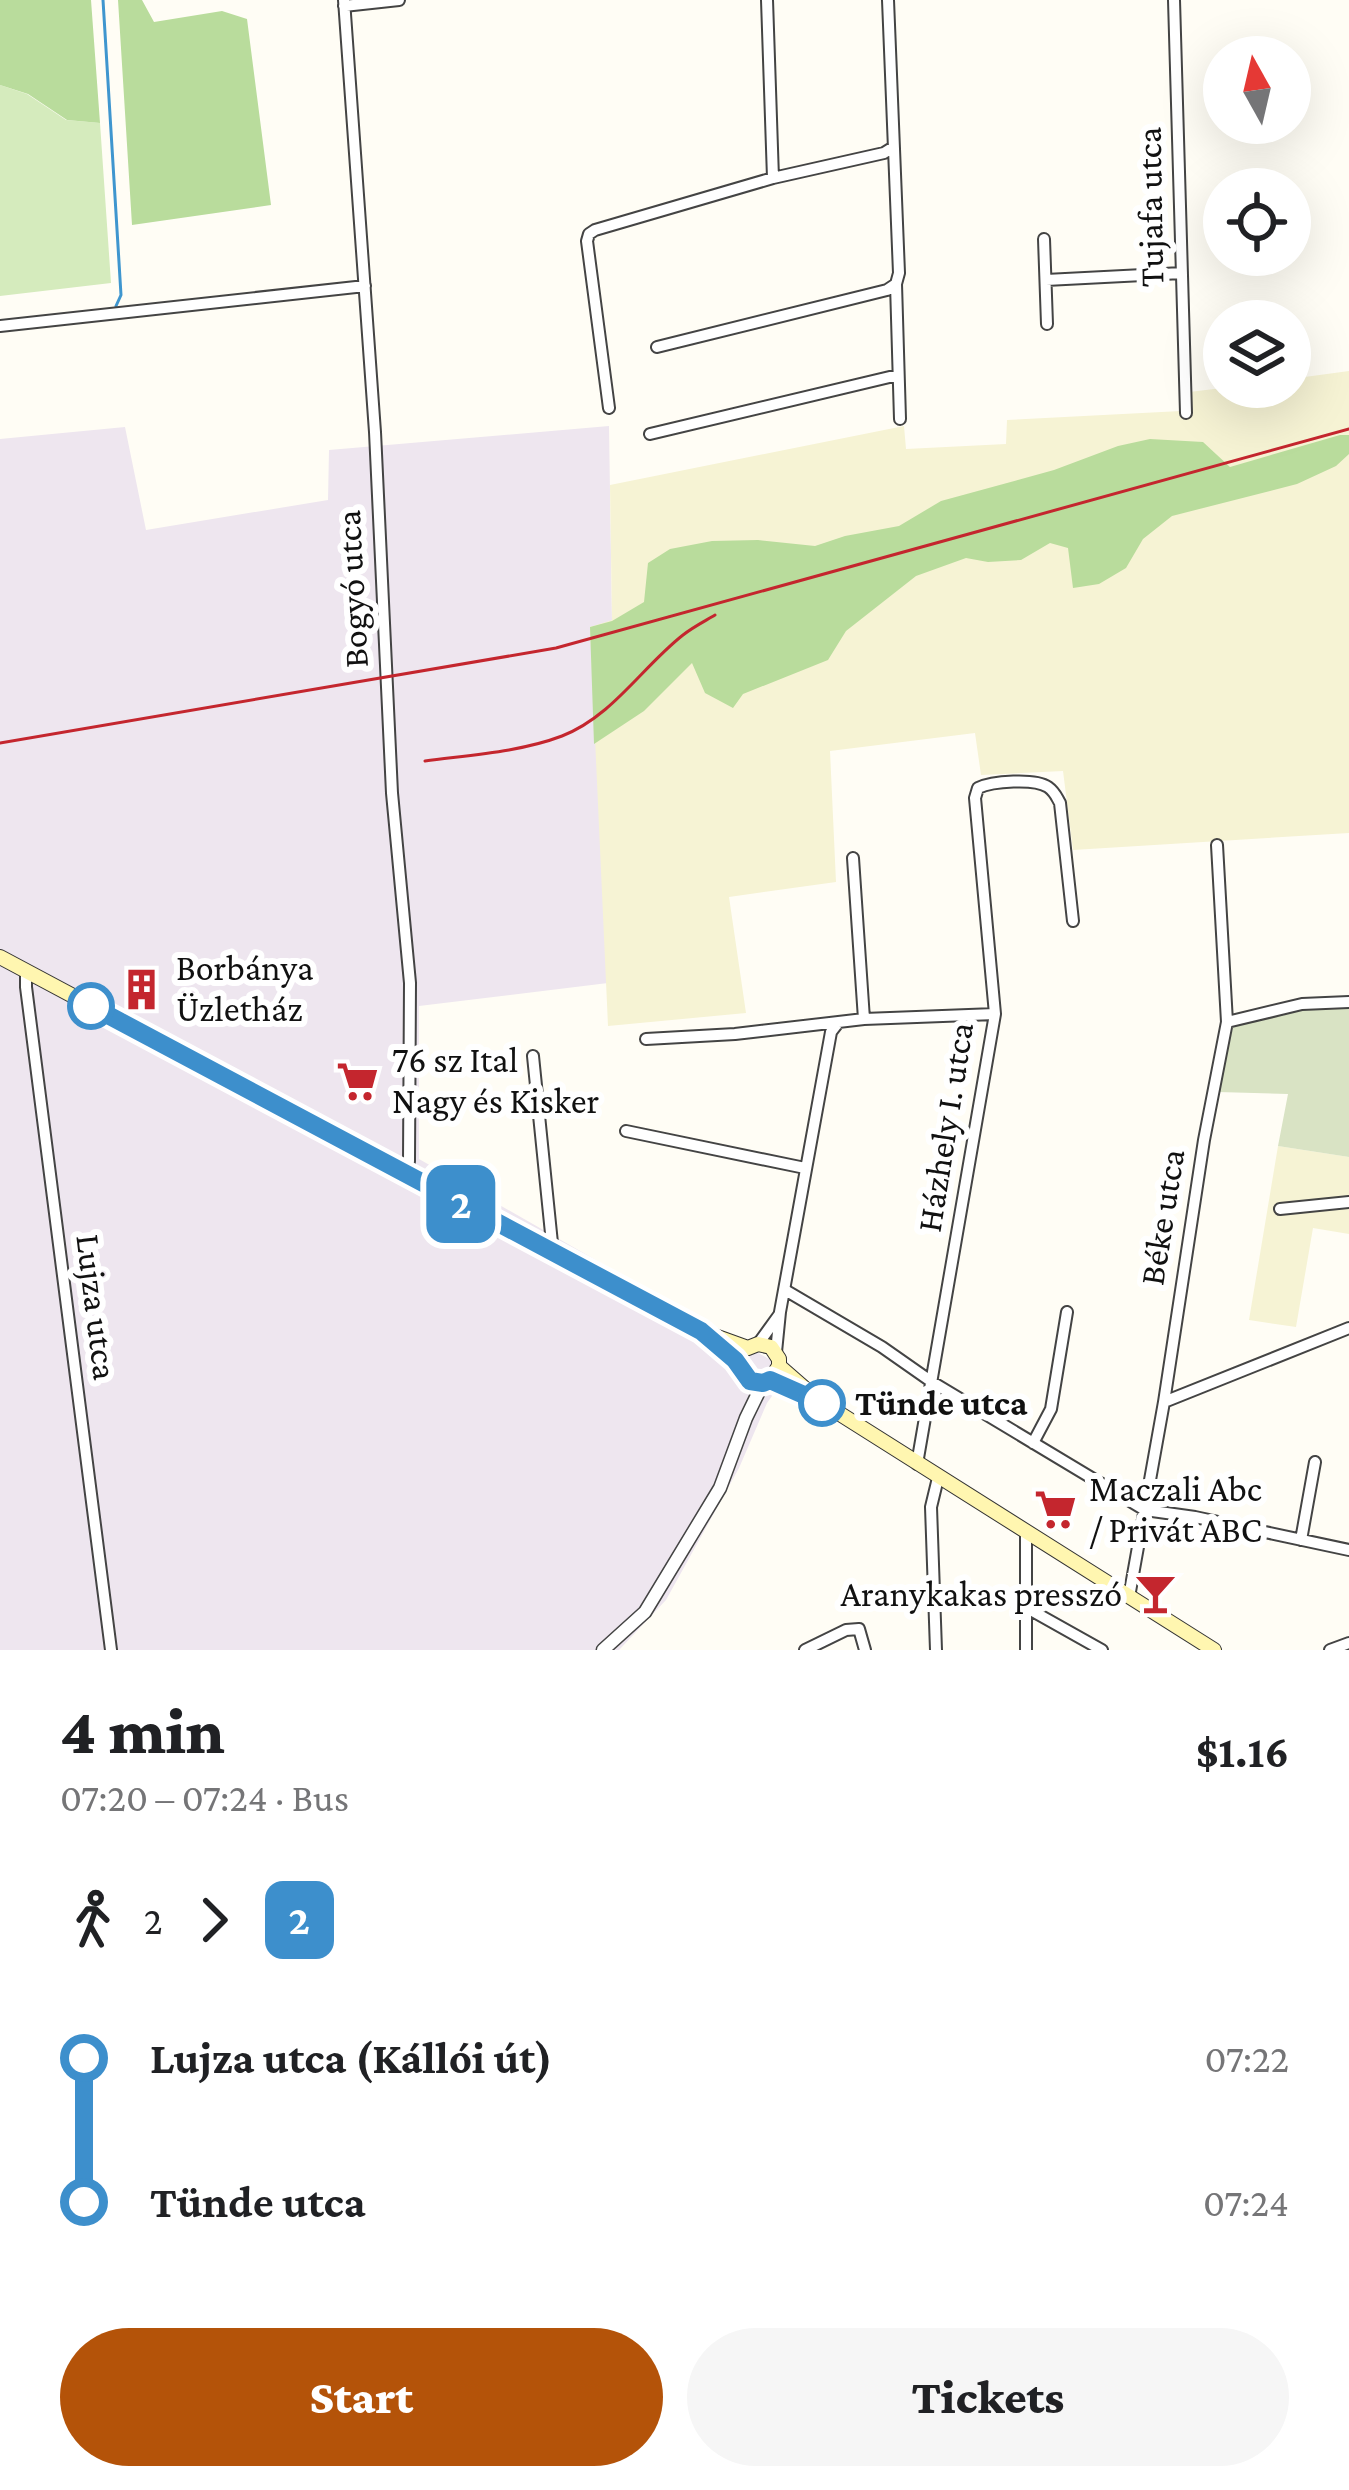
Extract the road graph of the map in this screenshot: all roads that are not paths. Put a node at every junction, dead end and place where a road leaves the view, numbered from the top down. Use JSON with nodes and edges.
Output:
{"nodes":[{"id":1,"x":399,"y":0,"type":"edge"},
{"id":2,"x":766,"y":0,"type":"edge"},
{"id":3,"x":888,"y":0,"type":"edge"},
{"id":4,"x":1174,"y":0,"type":"edge"},
{"id":5,"x":344,"y":3,"type":"edge"},
{"id":6,"x":892,"y":148,"type":"junction"},
{"id":7,"x":772,"y":178,"type":"junction"},
{"id":8,"x":1044,"y":239,"type":"dead end"},
{"id":9,"x":1182,"y":273,"type":"junction"},
{"id":10,"x":1046,"y":280,"type":"junction"},
{"id":11,"x":896,"y":284,"type":"junction"},
{"id":12,"x":365,"y":286,"type":"junction"},
{"id":13,"x":1047,"y":324,"type":"dead end"},
{"id":14,"x":0,"y":326,"type":"edge"},
{"id":15,"x":657,"y":346,"type":"dead end"},
{"id":16,"x":898,"y":375,"type":"junction"},
{"id":17,"x":609,"y":408,"type":"dead end"},
{"id":18,"x":1186,"y":413,"type":"dead end"},
{"id":19,"x":900,"y":419,"type":"dead end"},
{"id":20,"x":650,"y":434,"type":"dead end"},
{"id":21,"x":1217,"y":845,"type":"dead end"},
{"id":22,"x":853,"y":858,"type":"dead end"},
{"id":23,"x":1073,"y":921,"type":"dead end"},
{"id":24,"x":0,"y":957,"type":"edge"},
{"id":25,"x":26,"y":971,"type":"junction"},
{"id":26,"x":1349,"y":1002,"type":"edge"},
{"id":27,"x":995,"y":1014,"type":"junction"},
{"id":28,"x":864,"y":1018,"type":"junction"},
{"id":29,"x":1227,"y":1022,"type":"junction"},
{"id":30,"x":838,"y":1023,"type":"junction"},
{"id":31,"x":646,"y":1039,"type":"dead end"},
{"id":32,"x":533,"y":1056,"type":"dead end"},
{"id":33,"x":626,"y":1131,"type":"dead end"},
{"id":34,"x":805,"y":1168,"type":"junction"},
{"id":35,"x":406,"y":1175,"type":"junction"},
{"id":36,"x":1349,"y":1202,"type":"edge"},
{"id":37,"x":1280,"y":1209,"type":"dead end"},
{"id":38,"x":553,"y":1252,"type":"junction"},
{"id":39,"x":785,"y":1290,"type":"junction"},
{"id":40,"x":780,"y":1312,"type":"junction"},
{"id":41,"x":1067,"y":1312,"type":"dead end"},
{"id":42,"x":1349,"y":1328,"type":"edge"},
{"id":43,"x":701,"y":1331,"type":"junction"},
{"id":44,"x":753,"y":1346,"type":"junction"},
{"id":45,"x":778,"y":1359,"type":"junction"},
{"id":46,"x":743,"y":1372,"type":"junction"},
{"id":47,"x":766,"y":1382,"type":"junction"},
{"id":48,"x":932,"y":1382,"type":"junction"},
{"id":49,"x":818,"y":1400,"type":"junction"},
{"id":50,"x":1164,"y":1402,"type":"junction"},
{"id":51,"x":746,"y":1418,"type":"junction"},
{"id":52,"x":1033,"y":1443,"type":"junction"},
{"id":53,"x":1315,"y":1462,"type":"dead end"},
{"id":54,"x":917,"y":1464,"type":"junction"},
{"id":55,"x":938,"y":1478,"type":"junction"},
{"id":56,"x":1144,"y":1510,"type":"junction"},
{"id":57,"x":1026,"y":1533,"type":"junction"},
{"id":58,"x":1301,"y":1540,"type":"junction"},
{"id":59,"x":1349,"y":1550,"type":"edge"},
{"id":60,"x":1129,"y":1597,"type":"junction"},
{"id":61,"x":1027,"y":1608,"type":"junction"},
{"id":62,"x":1349,"y":1643,"type":"edge"},
{"id":63,"x":112,"y":1650,"type":"edge"},
{"id":64,"x":603,"y":1650,"type":"edge"},
{"id":65,"x":805,"y":1650,"type":"edge"},
{"id":66,"x":866,"y":1650,"type":"edge"},
{"id":67,"x":936,"y":1650,"type":"edge"},
{"id":68,"x":1026,"y":1650,"type":"edge"},
{"id":69,"x":1102,"y":1650,"type":"edge"},
{"id":70,"x":1214,"y":1650,"type":"edge"},
{"id":71,"x":1330,"y":1650,"type":"edge"}],
"edges":[{"from":1,"to":5,"type":"street"},
{"from":2,"to":7,"type":"street"},
{"from":3,"to":6,"type":"street"},
{"from":4,"to":9,"type":"street","name":"Tujafa utca"},
{"from":5,"to":12,"type":"street","name":"Bogyó utca"},
{"from":6,"to":7,"type":"street"},
{"from":6,"to":11,"type":"street"},
{"from":7,"to":17,"type":"street"},
{"from":8,"to":10,"type":"street"},
{"from":9,"to":10,"type":"street"},
{"from":9,"to":18,"type":"street","name":"Tujafa utca"},
{"from":10,"to":13,"type":"street"},
{"from":11,"to":15,"type":"street"},
{"from":11,"to":16,"type":"street"},
{"from":12,"to":14,"type":"street"},
{"from":12,"to":35,"type":"street","name":"Bogyó utca"},
{"from":16,"to":19,"type":"street"},
{"from":16,"to":20,"type":"street"},
{"from":21,"to":29,"type":"street","name":"Béke utca"},
{"from":22,"to":28,"type":"street"},
{"from":23,"to":27,"type":"street","name":"Házhely I. utca"},
{"from":24,"to":25,"type":"main road"},
{"from":25,"to":35,"type":"main road"},
{"from":25,"to":63,"type":"street","name":"Lujza utca"},
{"from":26,"to":29,"type":"street"},
{"from":27,"to":28,"type":"street"},
{"from":27,"to":48,"type":"street","name":"Házhely I. utca"},
{"from":28,"to":30,"type":"street"},
{"from":29,"to":50,"type":"street","name":"Béke utca"},
{"from":30,"to":31,"type":"street"},
{"from":30,"to":34,"type":"street"},
{"from":32,"to":38,"type":"street"},
{"from":33,"to":34,"type":"street"},
{"from":34,"to":39,"type":"street"},
{"from":35,"to":38,"type":"main road"},
{"from":36,"to":37,"type":"street"},
{"from":38,"to":43,"type":"main road"},
{"from":39,"to":40,"type":"street"},
{"from":39,"to":48,"type":"street"},
{"from":40,"to":44,"type":"street"},
{"from":40,"to":45,"type":"street"},
{"from":41,"to":52,"type":"street"},
{"from":42,"to":50,"type":"street"},
{"from":43,"to":44,"type":"main road"},
{"from":43,"to":46,"type":"main road"},
{"from":44,"to":45,"type":"main road"},
{"from":44,"to":46,"type":"main road"},
{"from":45,"to":47,"type":"main road"},
{"from":45,"to":49,"type":"main road"},
{"from":46,"to":47,"type":"main road"},
{"from":46,"to":51,"type":"street"},
{"from":47,"to":49,"type":"main road"},
{"from":47,"to":51,"type":"street"},
{"from":48,"to":52,"type":"street"},
{"from":48,"to":54,"type":"street","name":"Házhely I. utca"},
{"from":49,"to":54,"type":"main road"},
{"from":50,"to":56,"type":"street","name":"Béke utca"},
{"from":51,"to":64,"type":"street"},
{"from":52,"to":56,"type":"street"},
{"from":53,"to":58,"type":"street"},
{"from":54,"to":55,"type":"main road"},
{"from":55,"to":57,"type":"main road"},
{"from":55,"to":67,"type":"street"},
{"from":56,"to":58,"type":"street"},
{"from":56,"to":60,"type":"street","name":"Béke utca"},
{"from":57,"to":60,"type":"main road"},
{"from":57,"to":61,"type":"street"},
{"from":58,"to":59,"type":"street"},
{"from":60,"to":70,"type":"main road"},
{"from":61,"to":68,"type":"street"},
{"from":61,"to":69,"type":"street"},
{"from":62,"to":71,"type":"street"},
{"from":65,"to":66,"type":"street"}]}
